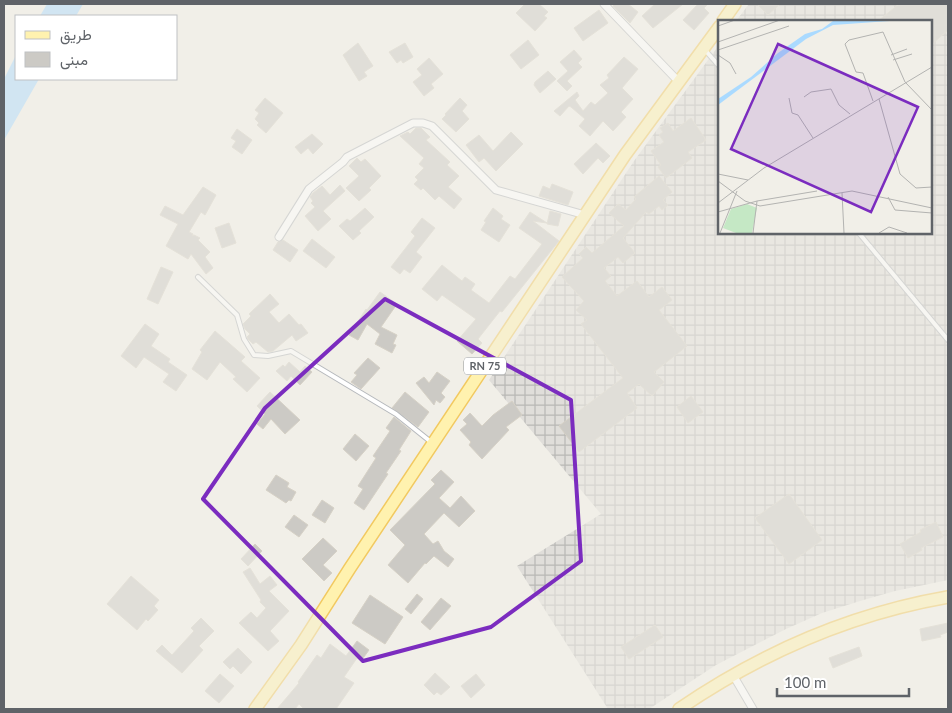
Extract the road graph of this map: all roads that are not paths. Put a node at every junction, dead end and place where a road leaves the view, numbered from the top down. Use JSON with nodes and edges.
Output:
{"nodes":[{"id":1,"x":604,"y":4,"type":"edge"},
{"id":2,"x":735,"y":4,"type":"edge"},
{"id":3,"x":724,"y":20,"type":"edge"},
{"id":4,"x":718,"y":29,"type":"edge"},
{"id":5,"x":704,"y":48,"type":"junction"},
{"id":6,"x":718,"y":65,"type":"edge"},
{"id":7,"x":678,"y":82,"type":"junction"},
{"id":8,"x":585,"y":215,"type":"junction"},
{"id":9,"x":860,"y":234,"type":"edge"},
{"id":10,"x":279,"y":237,"type":"dead end"},
{"id":11,"x":198,"y":277,"type":"dead end"},
{"id":12,"x":948,"y":340,"type":"edge"},
{"id":13,"x":433,"y":443,"type":"junction"},
{"id":14,"x":948,"y":597,"type":"edge"},
{"id":15,"x":733,"y":675,"type":"junction"},
{"id":16,"x":255,"y":709,"type":"edge"},
{"id":17,"x":679,"y":709,"type":"edge"},
{"id":18,"x":753,"y":709,"type":"edge"}],
"edges":[{"from":1,"to":7,"type":"street"},
{"from":2,"to":3,"type":"main road"},
{"from":4,"to":5,"type":"main road","number":"RN 75"},
{"from":5,"to":6,"type":"lane"},
{"from":5,"to":7,"type":"main road","number":"RN 75"},
{"from":7,"to":8,"type":"main road","number":"RN 75"},
{"from":8,"to":10,"type":"street"},
{"from":8,"to":13,"type":"main road","number":"RN 75"},
{"from":9,"to":12,"type":"lane"},
{"from":11,"to":13,"type":"lane"},
{"from":13,"to":16,"type":"main road","number":"RN 75"},
{"from":14,"to":15,"type":"main road"},
{"from":15,"to":17,"type":"main road"},
{"from":15,"to":18,"type":"street"}]}
